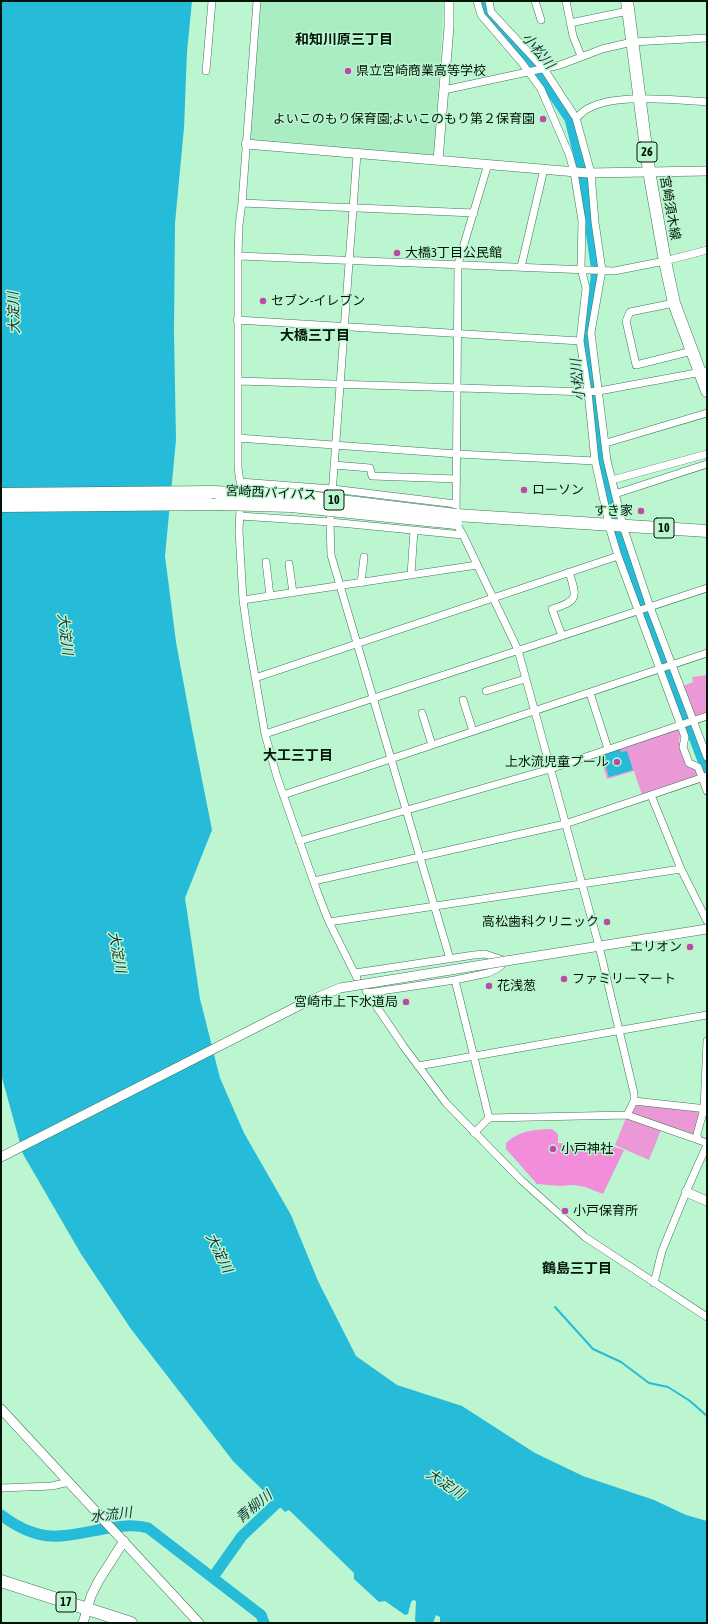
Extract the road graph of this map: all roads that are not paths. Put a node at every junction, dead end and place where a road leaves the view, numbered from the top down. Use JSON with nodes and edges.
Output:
{"nodes":[{"id":1,"x":212,"y":1,"type":"edge"},
{"id":2,"x":257,"y":1,"type":"edge"},
{"id":3,"x":449,"y":1,"type":"edge"},
{"id":4,"x":477,"y":1,"type":"edge"},
{"id":5,"x":489,"y":1,"type":"edge"},
{"id":6,"x":535,"y":1,"type":"edge"},
{"id":7,"x":566,"y":1,"type":"edge"},
{"id":8,"x":628,"y":6,"type":"edge"},
{"id":9,"x":541,"y":20,"type":"dead end"},
{"id":10,"x":570,"y":23,"type":"junction"},
{"id":11,"x":707,"y":38,"type":"edge"},
{"id":12,"x":632,"y":42,"type":"junction"},
{"id":13,"x":581,"y":56,"type":"junction"},
{"id":14,"x":544,"y":68,"type":"junction"},
{"id":15,"x":206,"y":71,"type":"dead end"},
{"id":16,"x":530,"y":72,"type":"junction"},
{"id":17,"x":444,"y":90,"type":"junction"},
{"id":18,"x":640,"y":99,"type":"junction"},
{"id":19,"x":707,"y":102,"type":"edge"},
{"id":20,"x":576,"y":118,"type":"junction"},
{"id":21,"x":246,"y":144,"type":"junction"},
{"id":22,"x":357,"y":154,"type":"junction"},
{"id":23,"x":438,"y":160,"type":"junction"},
{"id":24,"x":488,"y":164,"type":"junction"},
{"id":25,"x":544,"y":169,"type":"junction"},
{"id":26,"x":649,"y":171,"type":"junction"},
{"id":27,"x":707,"y":171,"type":"edge"},
{"id":28,"x":576,"y":172,"type":"junction"},
{"id":29,"x":589,"y":173,"type":"junction"},
{"id":30,"x":242,"y":203,"type":"junction"},
{"id":31,"x":354,"y":208,"type":"junction"},
{"id":32,"x":474,"y":213,"type":"junction"},
{"id":33,"x":707,"y":250,"type":"edge"},
{"id":34,"x":238,"y":256,"type":"junction"},
{"id":35,"x":350,"y":260,"type":"junction"},
{"id":36,"x":665,"y":261,"type":"junction"},
{"id":37,"x":458,"y":264,"type":"junction"},
{"id":38,"x":521,"y":266,"type":"junction"},
{"id":39,"x":582,"y":269,"type":"junction"},
{"id":40,"x":602,"y":270,"type":"junction"},
{"id":41,"x":674,"y":303,"type":"junction"},
{"id":42,"x":237,"y":320,"type":"junction"},
{"id":43,"x":344,"y":327,"type":"junction"},
{"id":44,"x":458,"y":334,"type":"junction"},
{"id":45,"x":580,"y":341,"type":"junction"},
{"id":46,"x":692,"y":351,"type":"junction"},
{"id":47,"x":703,"y":371,"type":"edge"},
{"id":48,"x":238,"y":381,"type":"junction"},
{"id":49,"x":341,"y":384,"type":"junction"},
{"id":50,"x":458,"y":388,"type":"junction"},
{"id":51,"x":599,"y":391,"type":"junction"},
{"id":52,"x":707,"y":391,"type":"edge"},
{"id":53,"x":588,"y":392,"type":"junction"},
{"id":54,"x":707,"y":413,"type":"edge"},
{"id":55,"x":238,"y":438,"type":"junction"},
{"id":56,"x":336,"y":444,"type":"junction"},
{"id":57,"x":606,"y":444,"type":"junction"},
{"id":58,"x":457,"y":454,"type":"junction"},
{"id":59,"x":707,"y":454,"type":"edge"},
{"id":60,"x":595,"y":461,"type":"junction"},
{"id":61,"x":707,"y":464,"type":"edge"},
{"id":62,"x":334,"y":465,"type":"junction"},
{"id":63,"x":456,"y":479,"type":"junction"},
{"id":64,"x":612,"y":480,"type":"junction"},
{"id":65,"x":240,"y":482,"type":"junction"},
{"id":66,"x":333,"y":489,"type":"junction"},
{"id":67,"x":1,"y":494,"type":"edge"},
{"id":68,"x":615,"y":494,"type":"junction"},
{"id":69,"x":1,"y":506,"type":"edge"},
{"id":70,"x":456,"y":514,"type":"junction"},
{"id":71,"x":240,"y":516,"type":"junction"},
{"id":72,"x":330,"y":522,"type":"junction"},
{"id":73,"x":414,"y":530,"type":"junction"},
{"id":74,"x":617,"y":530,"type":"junction"},
{"id":75,"x":707,"y":531,"type":"edge"},
{"id":76,"x":463,"y":535,"type":"junction"},
{"id":77,"x":707,"y":539,"type":"edge"},
{"id":78,"x":364,"y":556,"type":"dead end"},
{"id":79,"x":618,"y":556,"type":"junction"},
{"id":80,"x":266,"y":562,"type":"dead end"},
{"id":81,"x":289,"y":564,"type":"dead end"},
{"id":82,"x":477,"y":565,"type":"junction"},
{"id":83,"x":569,"y":572,"type":"junction"},
{"id":84,"x":411,"y":575,"type":"junction"},
{"id":85,"x":361,"y":583,"type":"junction"},
{"id":86,"x":341,"y":586,"type":"junction"},
{"id":87,"x":707,"y":588,"type":"edge"},
{"id":88,"x":293,"y":593,"type":"junction"},
{"id":89,"x":270,"y":596,"type":"junction"},
{"id":90,"x":493,"y":598,"type":"junction"},
{"id":91,"x":243,"y":600,"type":"junction"},
{"id":92,"x":650,"y":607,"type":"junction"},
{"id":93,"x":638,"y":611,"type":"junction"},
{"id":94,"x":562,"y":636,"type":"junction"},
{"id":95,"x":357,"y":644,"type":"junction"},
{"id":96,"x":518,"y":650,"type":"junction"},
{"id":97,"x":707,"y":653,"type":"edge"},
{"id":98,"x":672,"y":665,"type":"junction"},
{"id":99,"x":660,"y":668,"type":"junction"},
{"id":100,"x":255,"y":678,"type":"junction"},
{"id":101,"x":525,"y":679,"type":"junction"},
{"id":102,"x":486,"y":691,"type":"dead end"},
{"id":103,"x":590,"y":693,"type":"junction"},
{"id":104,"x":374,"y":698,"type":"junction"},
{"id":105,"x":463,"y":700,"type":"dead end"},
{"id":106,"x":534,"y":710,"type":"junction"},
{"id":107,"x":422,"y":713,"type":"dead end"},
{"id":108,"x":707,"y":716,"type":"edge"},
{"id":109,"x":694,"y":721,"type":"junction"},
{"id":110,"x":680,"y":725,"type":"junction"},
{"id":111,"x":473,"y":731,"type":"junction"},
{"id":112,"x":265,"y":734,"type":"junction"},
{"id":113,"x":432,"y":745,"type":"junction"},
{"id":114,"x":608,"y":749,"type":"junction"},
{"id":115,"x":707,"y":756,"type":"edge"},
{"id":116,"x":391,"y":759,"type":"junction"},
{"id":117,"x":550,"y":768,"type":"junction"},
{"id":118,"x":704,"y":777,"type":"edge"},
{"id":119,"x":707,"y":792,"type":"edge"},
{"id":120,"x":283,"y":795,"type":"junction"},
{"id":121,"x":651,"y":795,"type":"junction"},
{"id":122,"x":406,"y":809,"type":"junction"},
{"id":123,"x":565,"y":824,"type":"junction"},
{"id":124,"x":298,"y":841,"type":"junction"},
{"id":125,"x":420,"y":857,"type":"junction"},
{"id":126,"x":681,"y":869,"type":"junction"},
{"id":127,"x":314,"y":881,"type":"junction"},
{"id":128,"x":582,"y":884,"type":"junction"},
{"id":129,"x":434,"y":906,"type":"junction"},
{"id":130,"x":707,"y":921,"type":"edge"},
{"id":131,"x":329,"y":922,"type":"junction"},
{"id":132,"x":707,"y":929,"type":"edge"},
{"id":133,"x":599,"y":946,"type":"junction"},
{"id":134,"x":450,"y":959,"type":"junction"},
{"id":135,"x":506,"y":961,"type":"junction"},
{"id":136,"x":455,"y":980,"type":"junction"},
{"id":137,"x":707,"y":1015,"type":"edge"},
{"id":138,"x":619,"y":1030,"type":"junction"},
{"id":139,"x":707,"y":1041,"type":"edge"},
{"id":140,"x":473,"y":1056,"type":"junction"},
{"id":141,"x":418,"y":1066,"type":"junction"},
{"id":142,"x":634,"y":1100,"type":"junction"},
{"id":143,"x":706,"y":1109,"type":"edge"},
{"id":144,"x":627,"y":1115,"type":"junction"},
{"id":145,"x":489,"y":1118,"type":"junction"},
{"id":146,"x":474,"y":1133,"type":"junction"},
{"id":147,"x":698,"y":1139,"type":"junction"},
{"id":148,"x":707,"y":1144,"type":"edge"},
{"id":149,"x":1,"y":1157,"type":"edge"},
{"id":150,"x":686,"y":1192,"type":"junction"},
{"id":151,"x":707,"y":1200,"type":"edge"},
{"id":152,"x":654,"y":1283,"type":"junction"},
{"id":153,"x":707,"y":1317,"type":"edge"},
{"id":154,"x":1,"y":1409,"type":"edge"},
{"id":155,"x":70,"y":1482,"type":"junction"},
{"id":156,"x":1,"y":1488,"type":"edge"},
{"id":157,"x":122,"y":1538,"type":"junction"},
{"id":158,"x":1,"y":1581,"type":"edge"},
{"id":159,"x":1,"y":1590,"type":"edge"},
{"id":160,"x":85,"y":1616,"type":"edge"},
{"id":161,"x":104,"y":1623,"type":"edge"},
{"id":162,"x":131,"y":1623,"type":"edge"},
{"id":163,"x":200,"y":1623,"type":"edge"}],
"edges":[{"from":1,"to":15,"type":"street"},
{"from":2,"to":21,"type":"street"},
{"from":3,"to":17,"type":"street"},
{"from":4,"to":16,"type":"street"},
{"from":5,"to":14,"type":"street"},
{"from":6,"to":9,"type":"street"},
{"from":7,"to":10,"type":"street"},
{"from":8,"to":10,"type":"street"},
{"from":8,"to":12,"type":"main road","name":"宮崎須木線","number":"26"},
{"from":10,"to":13,"type":"street"},
{"from":11,"to":12,"type":"street"},
{"from":12,"to":13,"type":"street"},
{"from":12,"to":18,"type":"main road","name":"宮崎須木線","number":"26"},
{"from":13,"to":14,"type":"street"},
{"from":14,"to":16,"type":"street"},
{"from":14,"to":20,"type":"street"},
{"from":16,"to":17,"type":"street"},
{"from":16,"to":28,"type":"street"},
{"from":17,"to":23,"type":"street"},
{"from":18,"to":19,"type":"street"},
{"from":18,"to":20,"type":"street"},
{"from":18,"to":26,"type":"main road","name":"宮崎須木線","number":"26"},
{"from":20,"to":29,"type":"street"},
{"from":21,"to":22,"type":"street"},
{"from":21,"to":30,"type":"street"},
{"from":22,"to":23,"type":"street"},
{"from":22,"to":31,"type":"street"},
{"from":23,"to":24,"type":"street"},
{"from":24,"to":25,"type":"street"},
{"from":24,"to":32,"type":"street"},
{"from":25,"to":28,"type":"street"},
{"from":25,"to":38,"type":"street"},
{"from":26,"to":27,"type":"street"},
{"from":26,"to":29,"type":"street"},
{"from":26,"to":36,"type":"main road","name":"宮崎須木線","number":"26"},
{"from":28,"to":29,"type":"street"},
{"from":28,"to":39,"type":"street"},
{"from":29,"to":40,"type":"street"},
{"from":30,"to":31,"type":"street"},
{"from":30,"to":34,"type":"street"},
{"from":31,"to":32,"type":"street"},
{"from":31,"to":35,"type":"street"},
{"from":32,"to":37,"type":"street"},
{"from":33,"to":36,"type":"street"},
{"from":34,"to":35,"type":"street"},
{"from":34,"to":42,"type":"street"},
{"from":35,"to":37,"type":"street"},
{"from":35,"to":43,"type":"street"},
{"from":36,"to":40,"type":"street"},
{"from":36,"to":41,"type":"main road","name":"宮崎須木線","number":"26"},
{"from":37,"to":38,"type":"street"},
{"from":37,"to":44,"type":"street"},
{"from":38,"to":39,"type":"street"},
{"from":39,"to":40,"type":"street"},
{"from":39,"to":45,"type":"street"},
{"from":40,"to":51,"type":"street"},
{"from":41,"to":46,"type":"main road","name":"宮崎須木線","number":"26"},
{"from":41,"to":46,"type":"street"},
{"from":42,"to":43,"type":"street"},
{"from":42,"to":48,"type":"street"},
{"from":43,"to":44,"type":"street"},
{"from":43,"to":49,"type":"street"},
{"from":44,"to":45,"type":"street"},
{"from":44,"to":50,"type":"street"},
{"from":45,"to":53,"type":"street"},
{"from":46,"to":47,"type":"main road","name":"宮崎須木線","number":"26"},
{"from":47,"to":51,"type":"street"},
{"from":47,"to":52,"type":"main road","name":"宮崎須木線","number":"26"},
{"from":48,"to":49,"type":"street"},
{"from":48,"to":55,"type":"street"},
{"from":49,"to":50,"type":"street"},
{"from":49,"to":56,"type":"street"},
{"from":50,"to":53,"type":"street"},
{"from":50,"to":58,"type":"street"},
{"from":51,"to":53,"type":"street"},
{"from":51,"to":57,"type":"street"},
{"from":53,"to":60,"type":"street"},
{"from":54,"to":57,"type":"street"},
{"from":55,"to":56,"type":"street"},
{"from":55,"to":65,"type":"street"},
{"from":56,"to":58,"type":"street"},
{"from":56,"to":62,"type":"street"},
{"from":57,"to":64,"type":"street"},
{"from":58,"to":60,"type":"street"},
{"from":58,"to":63,"type":"street"},
{"from":59,"to":64,"type":"street"},
{"from":60,"to":74,"type":"street"},
{"from":61,"to":68,"type":"street"},
{"from":62,"to":63,"type":"street"},
{"from":62,"to":66,"type":"street"},
{"from":63,"to":70,"type":"street"},
{"from":64,"to":68,"type":"street"},
{"from":65,"to":66,"type":"street"},
{"from":65,"to":71,"type":"street"},
{"from":66,"to":70,"type":"street"},
{"from":66,"to":72,"type":"street"},
{"from":67,"to":70,"type":"main road","name":"宮崎西バイパス","number":"10","bridge":true},
{"from":68,"to":74,"type":"street"},
{"from":69,"to":70,"type":"main road","name":"宮崎西バイパス","number":"10","bridge":true},
{"from":70,"to":74,"type":"main road","name":"宮崎西バイパス","number":"10"},
{"from":70,"to":76,"type":"street"},
{"from":71,"to":72,"type":"street"},
{"from":71,"to":91,"type":"street"},
{"from":72,"to":73,"type":"street"},
{"from":72,"to":86,"type":"street"},
{"from":73,"to":76,"type":"street"},
{"from":73,"to":84,"type":"street"},
{"from":74,"to":75,"type":"main road","number":"10"},
{"from":74,"to":77,"type":"main road","number":"10"},
{"from":74,"to":79,"type":"street"},
{"from":74,"to":92,"type":"street"},
{"from":76,"to":82,"type":"street"},
{"from":78,"to":85,"type":"street"},
{"from":79,"to":83,"type":"street"},
{"from":79,"to":93,"type":"street"},
{"from":80,"to":89,"type":"street"},
{"from":81,"to":88,"type":"street"},
{"from":82,"to":84,"type":"street"},
{"from":82,"to":90,"type":"street"},
{"from":83,"to":90,"type":"street"},
{"from":83,"to":94,"type":"street"},
{"from":84,"to":85,"type":"street"},
{"from":85,"to":86,"type":"street"},
{"from":86,"to":88,"type":"street"},
{"from":86,"to":95,"type":"street"},
{"from":87,"to":92,"type":"street"},
{"from":88,"to":89,"type":"street"},
{"from":89,"to":91,"type":"street"},
{"from":90,"to":95,"type":"street"},
{"from":90,"to":96,"type":"street"},
{"from":91,"to":100,"type":"street"},
{"from":92,"to":93,"type":"street"},
{"from":92,"to":98,"type":"street"},
{"from":93,"to":94,"type":"street"},
{"from":93,"to":99,"type":"street"},
{"from":94,"to":96,"type":"street"},
{"from":95,"to":100,"type":"street"},
{"from":95,"to":104,"type":"street"},
{"from":96,"to":101,"type":"street"},
{"from":96,"to":104,"type":"street"},
{"from":97,"to":98,"type":"street"},
{"from":98,"to":99,"type":"street"},
{"from":98,"to":109,"type":"street"},
{"from":99,"to":103,"type":"street"},
{"from":99,"to":110,"type":"street"},
{"from":100,"to":112,"type":"street"},
{"from":101,"to":102,"type":"street"},
{"from":101,"to":106,"type":"street"},
{"from":103,"to":106,"type":"street"},
{"from":103,"to":114,"type":"street"},
{"from":104,"to":112,"type":"street"},
{"from":104,"to":116,"type":"street"},
{"from":105,"to":111,"type":"street"},
{"from":106,"to":111,"type":"street"},
{"from":106,"to":117,"type":"street"},
{"from":107,"to":113,"type":"street"},
{"from":108,"to":109,"type":"street"},
{"from":109,"to":110,"type":"street"},
{"from":109,"to":115,"type":"street"},
{"from":110,"to":114,"type":"street"},
{"from":110,"to":118,"type":"street"},
{"from":111,"to":113,"type":"street"},
{"from":112,"to":120,"type":"street"},
{"from":113,"to":116,"type":"street"},
{"from":114,"to":117,"type":"street"},
{"from":116,"to":120,"type":"street"},
{"from":116,"to":122,"type":"street"},
{"from":117,"to":122,"type":"street"},
{"from":117,"to":123,"type":"street"},
{"from":118,"to":119,"type":"street"},
{"from":118,"to":121,"type":"street"},
{"from":120,"to":124,"type":"street"},
{"from":121,"to":123,"type":"street"},
{"from":121,"to":126,"type":"street"},
{"from":122,"to":124,"type":"street"},
{"from":122,"to":125,"type":"street"},
{"from":123,"to":125,"type":"street"},
{"from":123,"to":128,"type":"street"},
{"from":124,"to":127,"type":"street"},
{"from":125,"to":127,"type":"street"},
{"from":125,"to":129,"type":"street"},
{"from":126,"to":128,"type":"street"},
{"from":126,"to":130,"type":"street"},
{"from":127,"to":131,"type":"street"},
{"from":128,"to":129,"type":"street"},
{"from":128,"to":133,"type":"street"},
{"from":129,"to":131,"type":"street"},
{"from":129,"to":134,"type":"street"},
{"from":131,"to":134,"type":"street"},
{"from":132,"to":133,"type":"street"},
{"from":133,"to":135,"type":"street"},
{"from":133,"to":138,"type":"street"},
{"from":134,"to":135,"type":"street"},
{"from":135,"to":136,"type":"street"},
{"from":135,"to":149,"type":"street","bridge":true},
{"from":136,"to":140,"type":"street"},
{"from":136,"to":141,"type":"street"},
{"from":137,"to":138,"type":"street"},
{"from":138,"to":140,"type":"street"},
{"from":138,"to":142,"type":"street"},
{"from":139,"to":143,"type":"street"},
{"from":140,"to":141,"type":"street"},
{"from":140,"to":145,"type":"street"},
{"from":141,"to":146,"type":"street"},
{"from":142,"to":143,"type":"street"},
{"from":142,"to":144,"type":"street"},
{"from":143,"to":147,"type":"street"},
{"from":144,"to":145,"type":"street"},
{"from":144,"to":147,"type":"street"},
{"from":145,"to":146,"type":"street"},
{"from":146,"to":152,"type":"street"},
{"from":147,"to":148,"type":"street"},
{"from":148,"to":150,"type":"street"},
{"from":150,"to":151,"type":"street"},
{"from":150,"to":152,"type":"street"},
{"from":152,"to":153,"type":"street"},
{"from":154,"to":155,"type":"street"},
{"from":155,"to":156,"type":"street"},
{"from":155,"to":157,"type":"street"},
{"from":157,"to":160,"type":"street"},
{"from":157,"to":163,"type":"street"},
{"from":158,"to":160,"type":"main road","number":"17"},
{"from":159,"to":160,"type":"main road","number":"17"},
{"from":160,"to":161,"type":"main road","number":"17"},
{"from":160,"to":162,"type":"main road","number":"17"}]}
